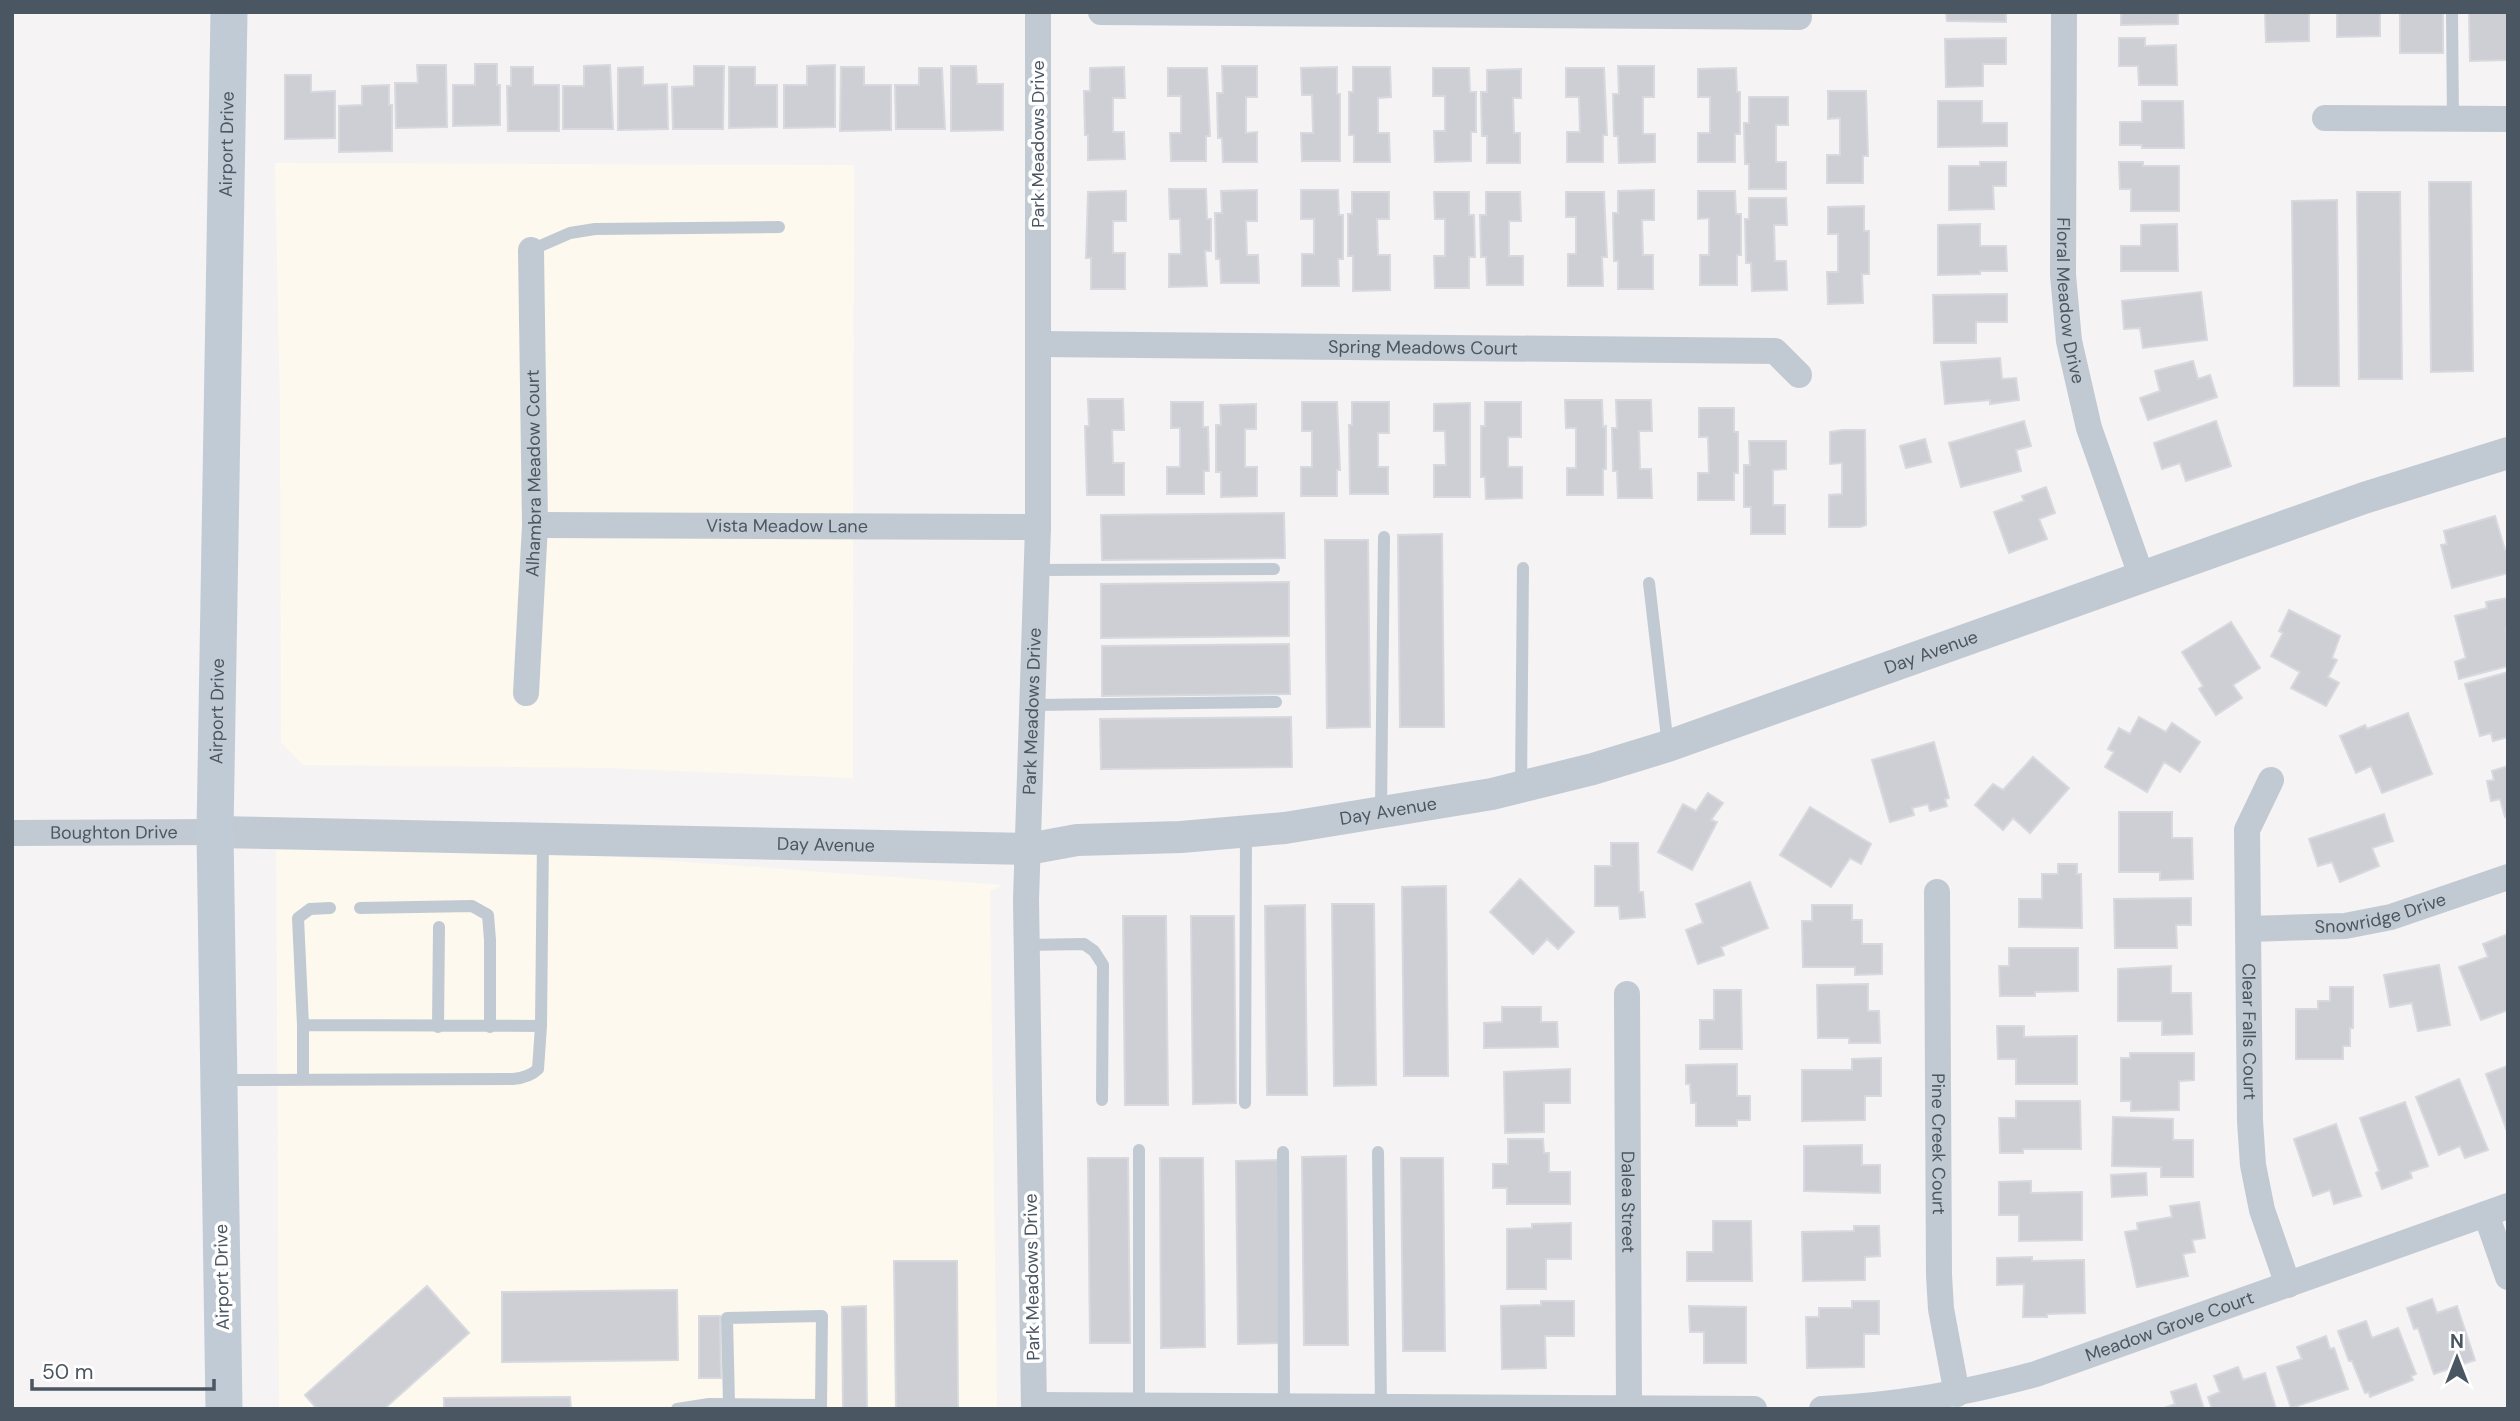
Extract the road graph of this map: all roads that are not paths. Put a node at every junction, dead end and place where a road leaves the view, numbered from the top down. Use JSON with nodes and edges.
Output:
{"nodes":[{"id":1,"x":229,"y":12,"type":"edge"},
{"id":2,"x":1038,"y":12,"type":"edge"},
{"id":3,"x":1101,"y":12,"type":"edge"},
{"id":4,"x":2064,"y":12,"type":"edge"},
{"id":5,"x":2452,"y":12,"type":"edge"},
{"id":6,"x":1799,"y":17,"type":"dead end"},
{"id":7,"x":2325,"y":118,"type":"dead end"},
{"id":8,"x":2453,"y":119,"type":"junction"},
{"id":9,"x":2508,"y":119,"type":"edge"},
{"id":10,"x":779,"y":228,"type":"dead end"},
{"id":11,"x":531,"y":250,"type":"joint"},
{"id":12,"x":1038,"y":344,"type":"junction"},
{"id":13,"x":1799,"y":375,"type":"dead end"},
{"id":14,"x":2508,"y":453,"type":"edge"},
{"id":15,"x":536,"y":525,"type":"junction"},
{"id":16,"x":1038,"y":527,"type":"junction"},
{"id":17,"x":1384,"y":537,"type":"dead end"},
{"id":18,"x":1523,"y":568,"type":"dead end"},
{"id":19,"x":1038,"y":569,"type":"junction"},
{"id":20,"x":1274,"y":569,"type":"dead end"},
{"id":21,"x":2142,"y":578,"type":"junction"},
{"id":22,"x":1649,"y":583,"type":"dead end"},
{"id":23,"x":526,"y":693,"type":"dead end"},
{"id":24,"x":1276,"y":702,"type":"dead end"},
{"id":25,"x":1034,"y":705,"type":"junction"},
{"id":26,"x":1668,"y":746,"type":"junction"},
{"id":27,"x":2271,"y":780,"type":"dead end"},
{"id":28,"x":1521,"y":786,"type":"junction"},
{"id":29,"x":1381,"y":811,"type":"junction"},
{"id":30,"x":1246,"y":831,"type":"junction"},
{"id":31,"x":215,"y":832,"type":"junction"},
{"id":32,"x":12,"y":833,"type":"edge"},
{"id":33,"x":543,"y":839,"type":"junction"},
{"id":34,"x":1028,"y":849,"type":"junction"},
{"id":35,"x":2508,"y":877,"type":"edge"},
{"id":36,"x":1937,"y":892,"type":"dead end"},
{"id":37,"x":330,"y":908,"type":"dead end"},
{"id":38,"x":360,"y":908,"type":"dead end"},
{"id":39,"x":439,"y":927,"type":"dead end"},
{"id":40,"x":2249,"y":929,"type":"junction"},
{"id":41,"x":1027,"y":945,"type":"junction"},
{"id":42,"x":1627,"y":994,"type":"dead end"},
{"id":43,"x":303,"y":1025,"type":"junction"},
{"id":44,"x":541,"y":1026,"type":"junction"},
{"id":45,"x":438,"y":1027,"type":"junction"},
{"id":46,"x":490,"y":1027,"type":"junction"},
{"id":47,"x":219,"y":1080,"type":"junction"},
{"id":48,"x":303,"y":1080,"type":"junction"},
{"id":49,"x":1102,"y":1100,"type":"dead end"},
{"id":50,"x":1245,"y":1103,"type":"dead end"},
{"id":51,"x":1139,"y":1150,"type":"dead end"},
{"id":52,"x":1283,"y":1152,"type":"dead end"},
{"id":53,"x":1378,"y":1152,"type":"dead end"},
{"id":54,"x":2497,"y":1210,"type":"edge"},
{"id":55,"x":2508,"y":1277,"type":"edge"},
{"id":56,"x":2288,"y":1285,"type":"junction"},
{"id":57,"x":1957,"y":1394,"type":"junction"},
{"id":58,"x":729,"y":1404,"type":"junction"},
{"id":59,"x":1139,"y":1405,"type":"junction"},
{"id":60,"x":1284,"y":1406,"type":"junction"},
{"id":61,"x":1381,"y":1406,"type":"junction"},
{"id":62,"x":821,"y":1407,"type":"edge"},
{"id":63,"x":1034,"y":1407,"type":"edge"},
{"id":64,"x":1629,"y":1408,"type":"edge"},
{"id":65,"x":224,"y":1409,"type":"edge"},
{"id":66,"x":677,"y":1409,"type":"edge"},
{"id":67,"x":1754,"y":1409,"type":"edge"},
{"id":68,"x":1822,"y":1409,"type":"edge"}],
"edges":[{"from":1,"to":31,"type":"main road","name":"Airport Drive"},
{"from":2,"to":12,"type":"street","name":"Park Meadows Drive"},
{"from":3,"to":6,"type":"street"},
{"from":4,"to":21,"type":"street","name":"Floral Meadow Drive"},
{"from":5,"to":8,"type":"lane"},
{"from":7,"to":8,"type":"street"},
{"from":8,"to":9,"type":"street"},
{"from":10,"to":11,"type":"lane"},
{"from":11,"to":15,"type":"street","name":"Alhambra Meadow Court"},
{"from":12,"to":13,"type":"street","name":"Spring Meadows Court"},
{"from":12,"to":16,"type":"street","name":"Park Meadows Drive"},
{"from":14,"to":21,"type":"street","name":"Day Avenue"},
{"from":15,"to":16,"type":"street","name":"Vista Meadow Lane"},
{"from":15,"to":23,"type":"street","name":"Alhambra Meadow Court"},
{"from":16,"to":19,"type":"street","name":"Park Meadows Drive"},
{"from":17,"to":29,"type":"lane"},
{"from":18,"to":28,"type":"lane"},
{"from":19,"to":20,"type":"lane"},
{"from":19,"to":25,"type":"street","name":"Park Meadows Drive"},
{"from":21,"to":26,"type":"street","name":"Day Avenue"},
{"from":22,"to":26,"type":"lane"},
{"from":24,"to":25,"type":"lane"},
{"from":25,"to":34,"type":"street","name":"Park Meadows Drive"},
{"from":26,"to":28,"type":"street","name":"Day Avenue"},
{"from":27,"to":40,"type":"street","name":"Clear Falls Court"},
{"from":28,"to":29,"type":"street","name":"Day Avenue"},
{"from":29,"to":30,"type":"street","name":"Day Avenue"},
{"from":30,"to":34,"type":"street","name":"Day Avenue"},
{"from":30,"to":50,"type":"lane"},
{"from":31,"to":32,"type":"street","name":"Boughton Drive"},
{"from":31,"to":33,"type":"street","name":"Day Avenue"},
{"from":31,"to":47,"type":"main road","name":"Airport Drive"},
{"from":33,"to":34,"type":"street","name":"Day Avenue"},
{"from":33,"to":44,"type":"lane"},
{"from":34,"to":41,"type":"street","name":"Park Meadows Drive"},
{"from":35,"to":40,"type":"street","name":"Snowridge Drive"},
{"from":36,"to":57,"type":"street","name":"Pine Creek Court"},
{"from":37,"to":43,"type":"lane"},
{"from":38,"to":46,"type":"lane"},
{"from":39,"to":45,"type":"lane"},
{"from":40,"to":56,"type":"street","name":"Clear Falls Court"},
{"from":41,"to":49,"type":"lane"},
{"from":41,"to":63,"type":"street","name":"Park Meadows Drive"},
{"from":42,"to":64,"type":"street","name":"Dalea Street"},
{"from":43,"to":45,"type":"lane"},
{"from":43,"to":48,"type":"lane"},
{"from":44,"to":46,"type":"lane"},
{"from":44,"to":48,"type":"lane"},
{"from":45,"to":46,"type":"lane"},
{"from":47,"to":48,"type":"lane"},
{"from":47,"to":65,"type":"main road","name":"Airport Drive"},
{"from":51,"to":59,"type":"lane"},
{"from":52,"to":60,"type":"lane"},
{"from":53,"to":61,"type":"lane"},
{"from":54,"to":55,"type":"street"},
{"from":54,"to":56,"type":"street","name":"Meadow Grove Court"},
{"from":56,"to":57,"type":"street","name":"Meadow Grove Court"},
{"from":57,"to":68,"type":"street","name":"Meadow Grove Court"},
{"from":58,"to":62,"type":"lane"},
{"from":58,"to":62,"type":"lane"},
{"from":58,"to":66,"type":"lane"},
{"from":59,"to":60,"type":"street"},
{"from":59,"to":63,"type":"street"},
{"from":60,"to":61,"type":"street"},
{"from":61,"to":64,"type":"street"},
{"from":64,"to":67,"type":"street"}]}
